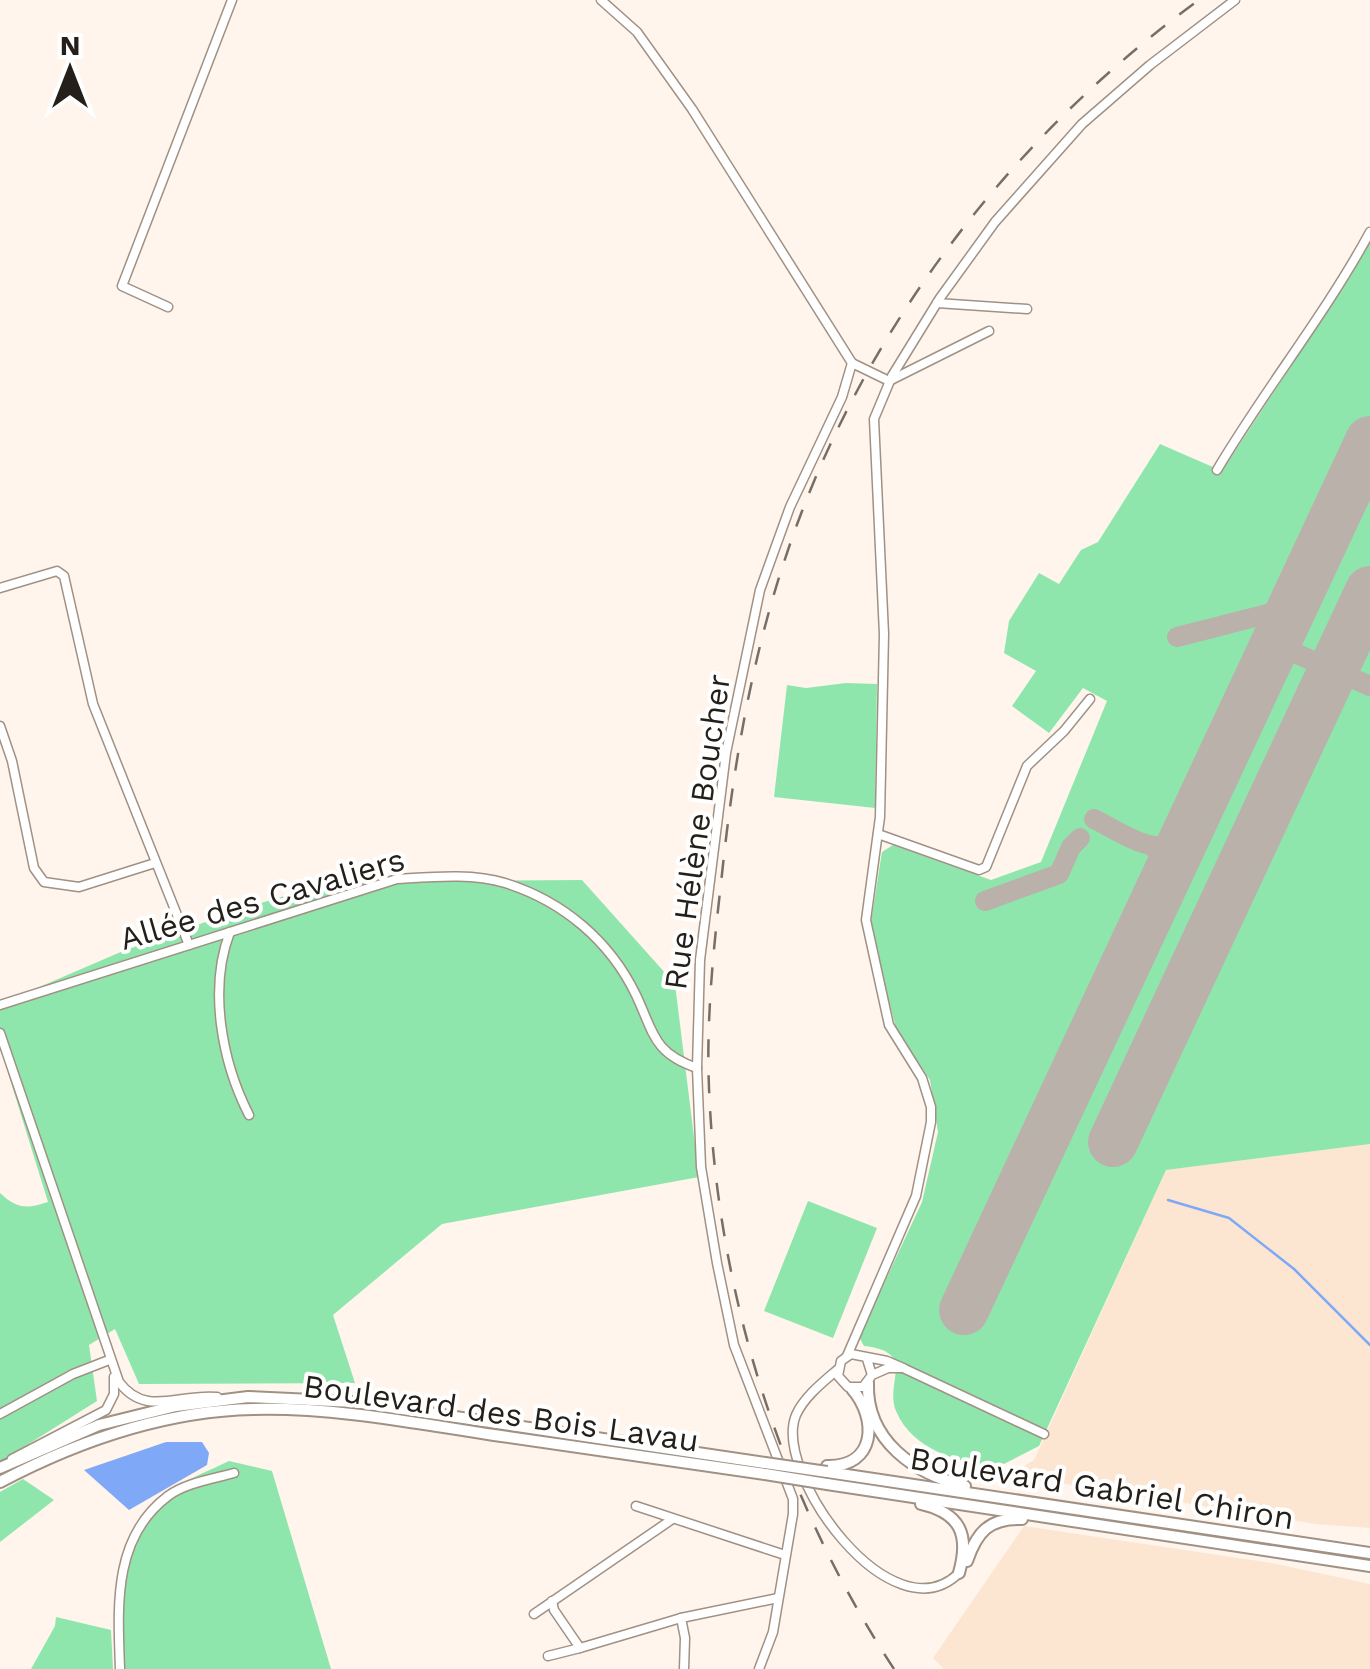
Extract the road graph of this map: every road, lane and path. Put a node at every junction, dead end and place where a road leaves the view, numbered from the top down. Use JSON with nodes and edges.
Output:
{"nodes":[{"id":1,"x":232,"y":0,"type":"edge"},
{"id":2,"x":601,"y":0,"type":"edge"},
{"id":3,"x":1236,"y":0,"type":"edge"},
{"id":4,"x":1370,"y":232,"type":"edge"},
{"id":5,"x":937,"y":303,"type":"junction"},
{"id":6,"x":168,"y":307,"type":"dead end"},
{"id":7,"x":1027,"y":310,"type":"dead end"},
{"id":8,"x":988,"y":331,"type":"dead end"},
{"id":9,"x":852,"y":363,"type":"junction"},
{"id":10,"x":889,"y":381,"type":"junction"},
{"id":11,"x":1217,"y":470,"type":"dead end"},
{"id":12,"x":0,"y":588,"type":"edge"},
{"id":13,"x":1090,"y":699,"type":"dead end"},
{"id":14,"x":0,"y":726,"type":"edge"},
{"id":15,"x":878,"y":834,"type":"junction"},
{"id":16,"x":155,"y":863,"type":"junction"},
{"id":17,"x":230,"y":932,"type":"junction"},
{"id":18,"x":188,"y":945,"type":"junction"},
{"id":19,"x":0,"y":1005,"type":"edge"},
{"id":20,"x":0,"y":1032,"type":"edge"},
{"id":21,"x":697,"y":1068,"type":"junction"},
{"id":22,"x":249,"y":1115,"type":"dead end"},
{"id":23,"x":854,"y":1338,"type":"junction"},
{"id":24,"x":847,"y":1356,"type":"junction"},
{"id":25,"x":864,"y":1357,"type":"junction"},
{"id":26,"x":109,"y":1360,"type":"junction"},
{"id":27,"x":903,"y":1368,"type":"junction"},
{"id":28,"x":838,"y":1370,"type":"junction"},
{"id":29,"x":113,"y":1372,"type":"junction"},
{"id":30,"x":870,"y":1379,"type":"junction"},
{"id":31,"x":841,"y":1382,"type":"junction"},
{"id":32,"x":818,"y":1388,"type":"junction"},
{"id":33,"x":852,"y":1388,"type":"junction"},
{"id":34,"x":224,"y":1398,"type":"junction"},
{"id":35,"x":0,"y":1414,"type":"edge"},
{"id":36,"x":1044,"y":1434,"type":"dead end"},
{"id":37,"x":1,"y":1468,"type":"edge"},
{"id":38,"x":765,"y":1468,"type":"junction"},
{"id":39,"x":234,"y":1473,"type":"dead end"},
{"id":40,"x":827,"y":1474,"type":"junction"},
{"id":41,"x":0,"y":1482,"type":"edge"},
{"id":42,"x":849,"y":1487,"type":"junction"},
{"id":43,"x":994,"y":1496,"type":"junction"},
{"id":44,"x":636,"y":1506,"type":"dead end"},
{"id":45,"x":1057,"y":1519,"type":"junction"},
{"id":46,"x":672,"y":1520,"type":"junction"},
{"id":47,"x":1370,"y":1551,"type":"edge"},
{"id":48,"x":785,"y":1556,"type":"junction"},
{"id":49,"x":1370,"y":1566,"type":"edge"},
{"id":50,"x":960,"y":1573,"type":"junction"},
{"id":51,"x":778,"y":1598,"type":"junction"},
{"id":52,"x":552,"y":1601,"type":"junction"},
{"id":53,"x":534,"y":1614,"type":"dead end"},
{"id":54,"x":681,"y":1618,"type":"junction"},
{"id":55,"x":580,"y":1648,"type":"junction"},
{"id":56,"x":548,"y":1656,"type":"dead end"},
{"id":57,"x":120,"y":1669,"type":"edge"},
{"id":58,"x":684,"y":1669,"type":"edge"},
{"id":59,"x":759,"y":1669,"type":"edge"}],
"edges":[{"from":1,"to":6,"type":"street"},
{"from":2,"to":9,"type":"street"},
{"from":3,"to":5,"type":"street"},
{"from":4,"to":11,"type":"street"},
{"from":5,"to":7,"type":"street"},
{"from":5,"to":10,"type":"street"},
{"from":8,"to":10,"type":"street"},
{"from":9,"to":10,"type":"street"},
{"from":9,"to":21,"type":"street","name":"Rue Hélène Boucher"},
{"from":10,"to":15,"type":"street"},
{"from":12,"to":16,"type":"street"},
{"from":13,"to":15,"type":"street"},
{"from":14,"to":16,"type":"street"},
{"from":15,"to":23,"type":"street"},
{"from":16,"to":18,"type":"street"},
{"from":17,"to":18,"type":"street","name":"Allée des Cavaliers"},
{"from":17,"to":21,"type":"street","name":"Allée des Cavaliers"},
{"from":17,"to":22,"type":"street"},
{"from":18,"to":19,"type":"street","name":"Allée des Cavaliers"},
{"from":20,"to":26,"type":"street"},
{"from":21,"to":48,"type":"street","name":"Rue Hélène Boucher"},
{"from":23,"to":24,"type":"street"},
{"from":23,"to":25,"type":"street"},
{"from":24,"to":25,"type":"street"},
{"from":24,"to":28,"type":"street"},
{"from":25,"to":27,"type":"street"},
{"from":25,"to":30,"type":"street"},
{"from":26,"to":29,"type":"street"},
{"from":26,"to":35,"type":"street"},
{"from":27,"to":30,"type":"street"},
{"from":27,"to":36,"type":"street"},
{"from":28,"to":31,"type":"street"},
{"from":28,"to":32,"type":"street"},
{"from":29,"to":34,"type":"street"},
{"from":29,"to":37,"type":"street"},
{"from":30,"to":33,"type":"street"},
{"from":30,"to":43,"type":"main road"},
{"from":31,"to":32,"type":"street"},
{"from":31,"to":33,"type":"street"},
{"from":32,"to":50,"type":"street"},
{"from":33,"to":40,"type":"main road"},
{"from":34,"to":37,"type":"main road","name":"Boulevard des Bois Lavau"},
{"from":34,"to":38,"type":"main road","name":"Boulevard des Bois Lavau"},
{"from":38,"to":40,"type":"main road","name":"Boulevard des Bois Lavau","bridge":true},
{"from":38,"to":41,"type":"main road","name":"Boulevard des Bois Lavau"},
{"from":39,"to":57,"type":"street"},
{"from":40,"to":42,"type":"main road","name":"Boulevard Gabriel Chiron"},
{"from":40,"to":43,"type":"main road","name":"Boulevard Gabriel Chiron"},
{"from":42,"to":45,"type":"main road","name":"Boulevard Gabriel Chiron"},
{"from":42,"to":50,"type":"main road"},
{"from":43,"to":47,"type":"main road","name":"Boulevard Gabriel Chiron"},
{"from":44,"to":46,"type":"street"},
{"from":45,"to":49,"type":"main road","name":"Boulevard Gabriel Chiron"},
{"from":45,"to":50,"type":"main road"},
{"from":46,"to":48,"type":"street"},
{"from":46,"to":52,"type":"street"},
{"from":48,"to":51,"type":"street","name":"Rue Hélène Boucher"},
{"from":51,"to":54,"type":"street"},
{"from":51,"to":59,"type":"street","name":"Rue Hélène Boucher"},
{"from":52,"to":53,"type":"street"},
{"from":52,"to":55,"type":"street"},
{"from":54,"to":55,"type":"street"},
{"from":54,"to":58,"type":"street"},
{"from":55,"to":56,"type":"street"}]}
